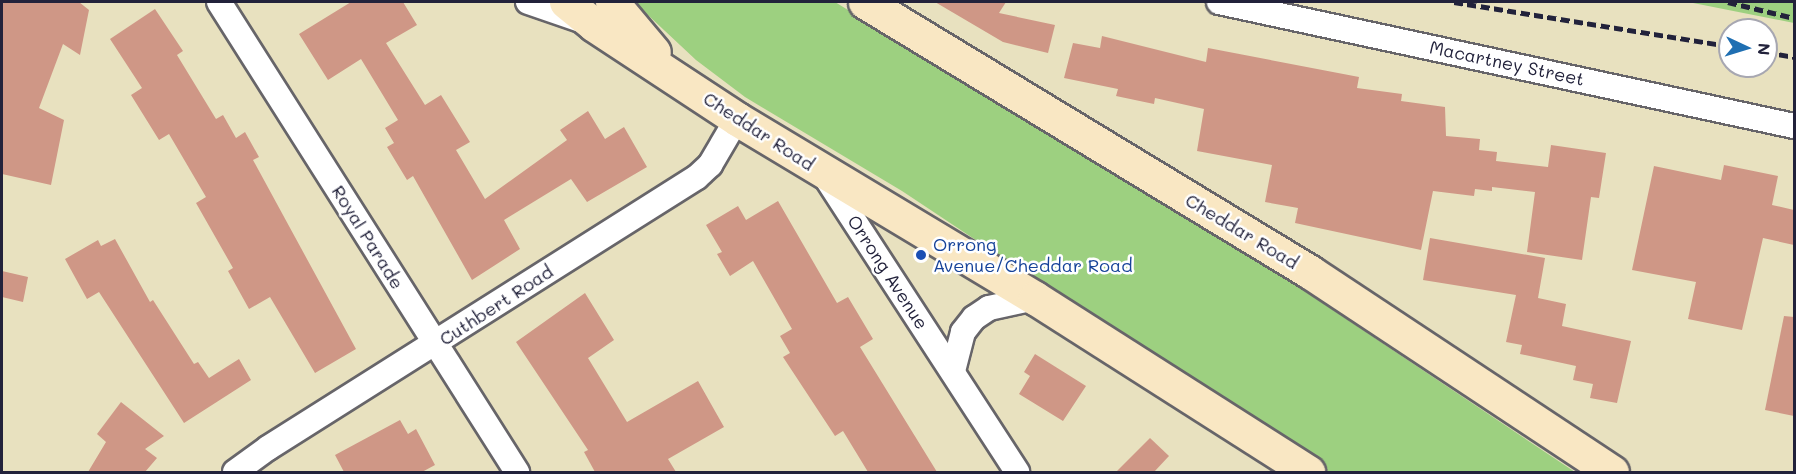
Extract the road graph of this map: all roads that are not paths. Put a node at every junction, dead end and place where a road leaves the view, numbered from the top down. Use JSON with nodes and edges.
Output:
{"nodes":[{"id":1,"x":219,"y":2,"type":"edge"},
{"id":2,"x":528,"y":2,"type":"edge"},
{"id":3,"x":566,"y":2,"type":"edge"},
{"id":4,"x":865,"y":2,"type":"edge"},
{"id":5,"x":1219,"y":2,"type":"edge"},
{"id":6,"x":603,"y":13,"type":"edge"},
{"id":7,"x":737,"y":119,"type":"junction"},
{"id":8,"x":1794,"y":126,"type":"edge"},
{"id":9,"x":824,"y":174,"type":"junction"},
{"id":10,"x":1035,"y":298,"type":"junction"},
{"id":11,"x":436,"y":344,"type":"junction"},
{"id":12,"x":952,"y":371,"type":"junction"},
{"id":13,"x":235,"y":472,"type":"edge"},
{"id":14,"x":517,"y":472,"type":"edge"},
{"id":15,"x":1017,"y":472,"type":"edge"},
{"id":16,"x":1308,"y":472,"type":"edge"},
{"id":17,"x":1612,"y":472,"type":"edge"}],
"edges":[{"from":1,"to":11,"type":"street","name":"Royal Parade"},
{"from":2,"to":6,"type":"street","name":"Cheddar Road"},
{"from":3,"to":6,"type":"main road","name":"Cheddar Road"},
{"from":4,"to":17,"type":"main road","name":"Cheddar Road"},
{"from":5,"to":8,"type":"street","name":"Macartney Street"},
{"from":6,"to":7,"type":"main road","name":"Cheddar Road"},
{"from":7,"to":9,"type":"main road","name":"Cheddar Road"},
{"from":7,"to":11,"type":"street","name":"Cuthbert Road"},
{"from":9,"to":10,"type":"main road","name":"Cheddar Road"},
{"from":9,"to":12,"type":"street","name":"Orrong Avenue"},
{"from":10,"to":12,"type":"street"},
{"from":10,"to":16,"type":"main road","name":"Cheddar Road"},
{"from":11,"to":13,"type":"street","name":"Cuthbert Road"},
{"from":11,"to":14,"type":"street","name":"Royal Parade"},
{"from":12,"to":15,"type":"street","name":"Orrong Avenue"}]}
